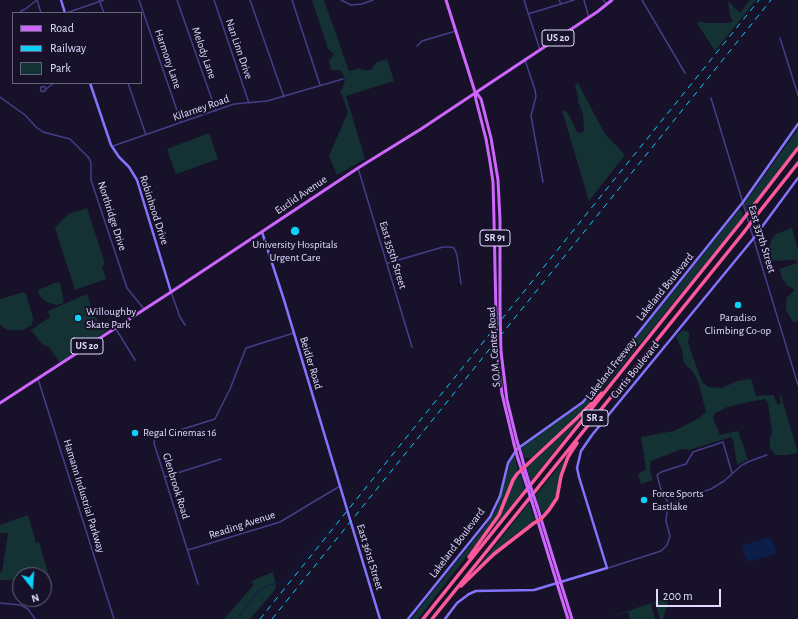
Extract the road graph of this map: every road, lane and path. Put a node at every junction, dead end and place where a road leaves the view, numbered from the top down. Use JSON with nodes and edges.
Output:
{"nodes":[{"id":1,"x":37,"y":0,"type":"edge"},
{"id":2,"x":61,"y":0,"type":"edge"},
{"id":3,"x":104,"y":0,"type":"edge"},
{"id":4,"x":139,"y":0,"type":"edge"},
{"id":5,"x":177,"y":0,"type":"edge"},
{"id":6,"x":214,"y":0,"type":"edge"},
{"id":7,"x":250,"y":0,"type":"edge"},
{"id":8,"x":292,"y":0,"type":"edge"},
{"id":9,"x":374,"y":0,"type":"edge"},
{"id":10,"x":446,"y":0,"type":"edge"},
{"id":11,"x":524,"y":0,"type":"edge"},
{"id":12,"x":559,"y":0,"type":"edge"},
{"id":13,"x":574,"y":0,"type":"edge"},
{"id":14,"x":584,"y":0,"type":"edge"},
{"id":15,"x":603,"y":0,"type":"edge"},
{"id":16,"x":612,"y":0,"type":"edge"},
{"id":17,"x":642,"y":0,"type":"edge"},
{"id":18,"x":100,"y":1,"type":"edge"},
{"id":19,"x":342,"y":1,"type":"edge"},
{"id":20,"x":560,"y":4,"type":"junction"},
{"id":21,"x":607,"y":4,"type":"junction"},
{"id":22,"x":24,"y":10,"type":"junction"},
{"id":23,"x":20,"y":12,"type":"edge"},
{"id":24,"x":26,"y":12,"type":"edge"},
{"id":25,"x":41,"y":12,"type":"edge"},
{"id":26,"x":65,"y":12,"type":"edge"},
{"id":27,"x":68,"y":12,"type":"edge"},
{"id":28,"x":104,"y":12,"type":"edge"},
{"id":29,"x":528,"y":14,"type":"junction"},
{"id":30,"x":589,"y":18,"type":"junction"},
{"id":31,"x":456,"y":31,"type":"junction"},
{"id":32,"x":780,"y":38,"type":"dead end"},
{"id":33,"x":417,"y":46,"type":"dead end"},
{"id":34,"x":540,"y":50,"type":"junction"},
{"id":35,"x":525,"y":60,"type":"junction"},
{"id":36,"x":685,"y":73,"type":"dead end"},
{"id":37,"x":343,"y":79,"type":"dead end"},
{"id":38,"x":53,"y":84,"type":"edge"},
{"id":39,"x":90,"y":84,"type":"edge"},
{"id":40,"x":128,"y":84,"type":"edge"},
{"id":41,"x":320,"y":85,"type":"junction"},
{"id":42,"x":46,"y":89,"type":"dead end"},
{"id":43,"x":475,"y":92,"type":"junction"},
{"id":44,"x":798,"y":95,"type":"edge"},
{"id":45,"x":284,"y":96,"type":"junction"},
{"id":46,"x":0,"y":97,"type":"edge"},
{"id":47,"x":711,"y":98,"type":"dead end"},
{"id":48,"x":249,"y":103,"type":"junction"},
{"id":49,"x":216,"y":111,"type":"junction"},
{"id":50,"x":181,"y":122,"type":"junction"},
{"id":51,"x":798,"y":124,"type":"edge"},
{"id":52,"x":146,"y":135,"type":"junction"},
{"id":53,"x":112,"y":147,"type":"junction"},
{"id":54,"x":798,"y":148,"type":"edge"},
{"id":55,"x":798,"y":162,"type":"edge"},
{"id":56,"x":358,"y":168,"type":"junction"},
{"id":57,"x":798,"y":178,"type":"edge"},
{"id":58,"x":543,"y":182,"type":"dead end"},
{"id":59,"x":743,"y":202,"type":"junction"},
{"id":60,"x":262,"y":232,"type":"junction"},
{"id":61,"x":753,"y":238,"type":"junction"},
{"id":62,"x":387,"y":264,"type":"junction"},
{"id":63,"x":461,"y":284,"type":"dead end"},
{"id":64,"x":171,"y":292,"type":"junction"},
{"id":65,"x":144,"y":310,"type":"junction"},
{"id":66,"x":185,"y":325,"type":"dead end"},
{"id":67,"x":116,"y":328,"type":"junction"},
{"id":68,"x":294,"y":333,"type":"junction"},
{"id":69,"x":412,"y":346,"type":"dead end"},
{"id":70,"x":135,"y":360,"type":"dead end"},
{"id":71,"x":38,"y":378,"type":"junction"},
{"id":72,"x":798,"y":385,"type":"edge"},
{"id":73,"x":610,"y":386,"type":"junction"},
{"id":74,"x":0,"y":403,"type":"edge"},
{"id":75,"x":583,"y":432,"type":"junction"},
{"id":76,"x":767,"y":455,"type":"dead end"},
{"id":77,"x":221,"y":460,"type":"dead end"},
{"id":78,"x":523,"y":468,"type":"junction"},
{"id":79,"x":732,"y":473,"type":"junction"},
{"id":80,"x":165,"y":477,"type":"junction"},
{"id":81,"x":340,"y":486,"type":"junction"},
{"id":82,"x":344,"y":500,"type":"joint"},
{"id":83,"x":670,"y":506,"type":"junction"},
{"id":84,"x":539,"y":520,"type":"junction"},
{"id":85,"x":188,"y":550,"type":"junction"},
{"id":86,"x":607,"y":568,"type":"junction"},
{"id":87,"x":559,"y":583,"type":"junction"},
{"id":88,"x":198,"y":584,"type":"dead end"},
{"id":89,"x":0,"y":603,"type":"edge"},
{"id":90,"x":445,"y":604,"type":"junction"},
{"id":91,"x":433,"y":606,"type":"junction"},
{"id":92,"x":35,"y":619,"type":"edge"},
{"id":93,"x":114,"y":619,"type":"edge"},
{"id":94,"x":380,"y":619,"type":"edge"},
{"id":95,"x":408,"y":619,"type":"edge"},
{"id":96,"x":423,"y":619,"type":"edge"},
{"id":97,"x":432,"y":619,"type":"edge"},
{"id":98,"x":445,"y":619,"type":"edge"},
{"id":99,"x":568,"y":619,"type":"edge"},
{"id":100,"x":572,"y":619,"type":"edge"}],
"edges":[{"from":1,"to":22,"type":"street"},
{"from":1,"to":25,"type":"street"},
{"from":2,"to":26,"type":"street"},
{"from":3,"to":18,"type":"street"},
{"from":4,"to":50,"type":"street","name":"Harmony Lane"},
{"from":5,"to":49,"type":"street","name":"Melody Lane"},
{"from":6,"to":48,"type":"street","name":"Nan Linn Drive"},
{"from":7,"to":45,"type":"street"},
{"from":8,"to":41,"type":"street"},
{"from":9,"to":19,"type":"street"},
{"from":10,"to":31,"type":"main road","name":"S.O.M. Center Road","number":"SR 91"},
{"from":11,"to":29,"type":"street"},
{"from":12,"to":20,"type":"street"},
{"from":13,"to":20,"type":"street"},
{"from":14,"to":30,"type":"street"},
{"from":15,"to":21,"type":"street"},
{"from":16,"to":21,"type":"main road","name":"Euclid Avenue","number":"US 20"},
{"from":17,"to":36,"type":"street"},
{"from":18,"to":27,"type":"street"},
{"from":18,"to":28,"type":"street"},
{"from":20,"to":29,"type":"street"},
{"from":21,"to":30,"type":"main road","name":"Euclid Avenue","number":"US 20"},
{"from":22,"to":23,"type":"street"},
{"from":22,"to":24,"type":"street"},
{"from":29,"to":34,"type":"street"},
{"from":30,"to":34,"type":"main road","name":"Euclid Avenue","number":"US 20"},
{"from":31,"to":33,"type":"street"},
{"from":31,"to":43,"type":"main road","name":"S.O.M. Center Road","number":"SR 91"},
{"from":32,"to":44,"type":"street"},
{"from":34,"to":35,"type":"main road","name":"Euclid Avenue","number":"US 20"},
{"from":35,"to":43,"type":"main road","name":"Euclid Avenue","number":"US 20"},
{"from":35,"to":58,"type":"street"},
{"from":37,"to":41,"type":"street","name":"Kilarney Road"},
{"from":38,"to":42,"type":"street"},
{"from":39,"to":53,"type":"street","name":"Robinhood Drive"},
{"from":40,"to":52,"type":"street"},
{"from":41,"to":45,"type":"street","name":"Kilarney Road"},
{"from":43,"to":56,"type":"main road","name":"Euclid Avenue","number":"US 20"},
{"from":43,"to":78,"type":"main road","name":"S.O.M. Center Road","number":"SR 91","bridge":true},
{"from":43,"to":78,"type":"main road","name":"S.O.M. Center Road","number":"SR 91","bridge":true},
{"from":45,"to":48,"type":"street","name":"Kilarney Road"},
{"from":46,"to":65,"type":"street","name":"Northridge Drive"},
{"from":47,"to":59,"type":"street","name":"East 337th Street"},
{"from":48,"to":49,"type":"street","name":"Kilarney Road"},
{"from":49,"to":50,"type":"street","name":"Kilarney Road"},
{"from":50,"to":52,"type":"street","name":"Kilarney Road"},
{"from":51,"to":59,"type":"street","name":"Lakeland Boulevard"},
{"from":52,"to":53,"type":"street","name":"Kilarney Road"},
{"from":53,"to":64,"type":"street","name":"Robinhood Drive"},
{"from":54,"to":73,"type":"highway","name":"Lakeland Freeway","number":"SR 2","bridge":true},
{"from":55,"to":75,"type":"highway","name":"Lakeland Freeway","number":"SR 2","bridge":true},
{"from":56,"to":60,"type":"main road","name":"Euclid Avenue","number":"US 20"},
{"from":56,"to":62,"type":"street","name":"East 355th Street"},
{"from":57,"to":61,"type":"street","name":"Curtis Boulevard"},
{"from":59,"to":61,"type":"street","name":"East 337th Street"},
{"from":59,"to":95,"type":"street","name":"Lakeland Boulevard"},
{"from":60,"to":64,"type":"main road","name":"Euclid Avenue","number":"US 20"},
{"from":60,"to":68,"type":"street","name":"Beidler Road"},
{"from":61,"to":72,"type":"street","name":"East 337th Street"},
{"from":61,"to":86,"type":"street","name":"Curtis Boulevard"},
{"from":62,"to":63,"type":"street"},
{"from":62,"to":69,"type":"street","name":"East 355th Street"},
{"from":64,"to":65,"type":"main road","name":"Euclid Avenue","number":"US 20"},
{"from":64,"to":66,"type":"street","name":"Robinhood Drive"},
{"from":65,"to":67,"type":"main road","name":"Euclid Avenue","number":"US 20"},
{"from":67,"to":70,"type":"street"},
{"from":67,"to":71,"type":"main road","name":"Euclid Avenue","number":"US 20"},
{"from":68,"to":80,"type":"street","name":"Glenbrook Road"},
{"from":68,"to":81,"type":"street","name":"Beidler Road"},
{"from":71,"to":74,"type":"main road","name":"Euclid Avenue","number":"US 20"},
{"from":71,"to":93,"type":"street","name":"Hamann Industrial Parkway"},
{"from":73,"to":78,"type":"highway"},
{"from":73,"to":91,"type":"highway","name":"Lakeland Freeway","number":"SR 2"},
{"from":75,"to":84,"type":"highway"},
{"from":75,"to":90,"type":"highway","name":"Lakeland Freeway","number":"SR 2"},
{"from":76,"to":79,"type":"street"},
{"from":77,"to":80,"type":"street"},
{"from":78,"to":84,"type":"main road","name":"S.O.M. Center Road","number":"SR 91","bridge":true},
{"from":78,"to":84,"type":"main road","name":"S.O.M. Center Road","number":"SR 91","bridge":true},
{"from":78,"to":91,"type":"highway"},
{"from":79,"to":83,"type":"street"},
{"from":79,"to":83,"type":"street"},
{"from":80,"to":85,"type":"street","name":"Glenbrook Road"},
{"from":81,"to":82,"type":"street","name":"Beidler Road"},
{"from":81,"to":85,"type":"street","name":"Reading Avenue"},
{"from":82,"to":94,"type":"street","name":"East 361st Street"},
{"from":83,"to":86,"type":"street"},
{"from":84,"to":87,"type":"main road","name":"S.O.M. Center Road","number":"SR 91"},
{"from":84,"to":90,"type":"highway"},
{"from":85,"to":88,"type":"street","name":"Glenbrook Road"},
{"from":86,"to":87,"type":"street"},
{"from":87,"to":98,"type":"street"},
{"from":87,"to":99,"type":"main road","name":"S.O.M. Center Road","number":"SR 91"},
{"from":87,"to":100,"type":"main road","name":"S.O.M. Center Road","number":"SR 91"},
{"from":89,"to":92,"type":"street"},
{"from":90,"to":97,"type":"highway","name":"Lakeland Freeway","number":"SR 2"},
{"from":91,"to":96,"type":"highway","name":"Lakeland Freeway","number":"SR 2"}]}
